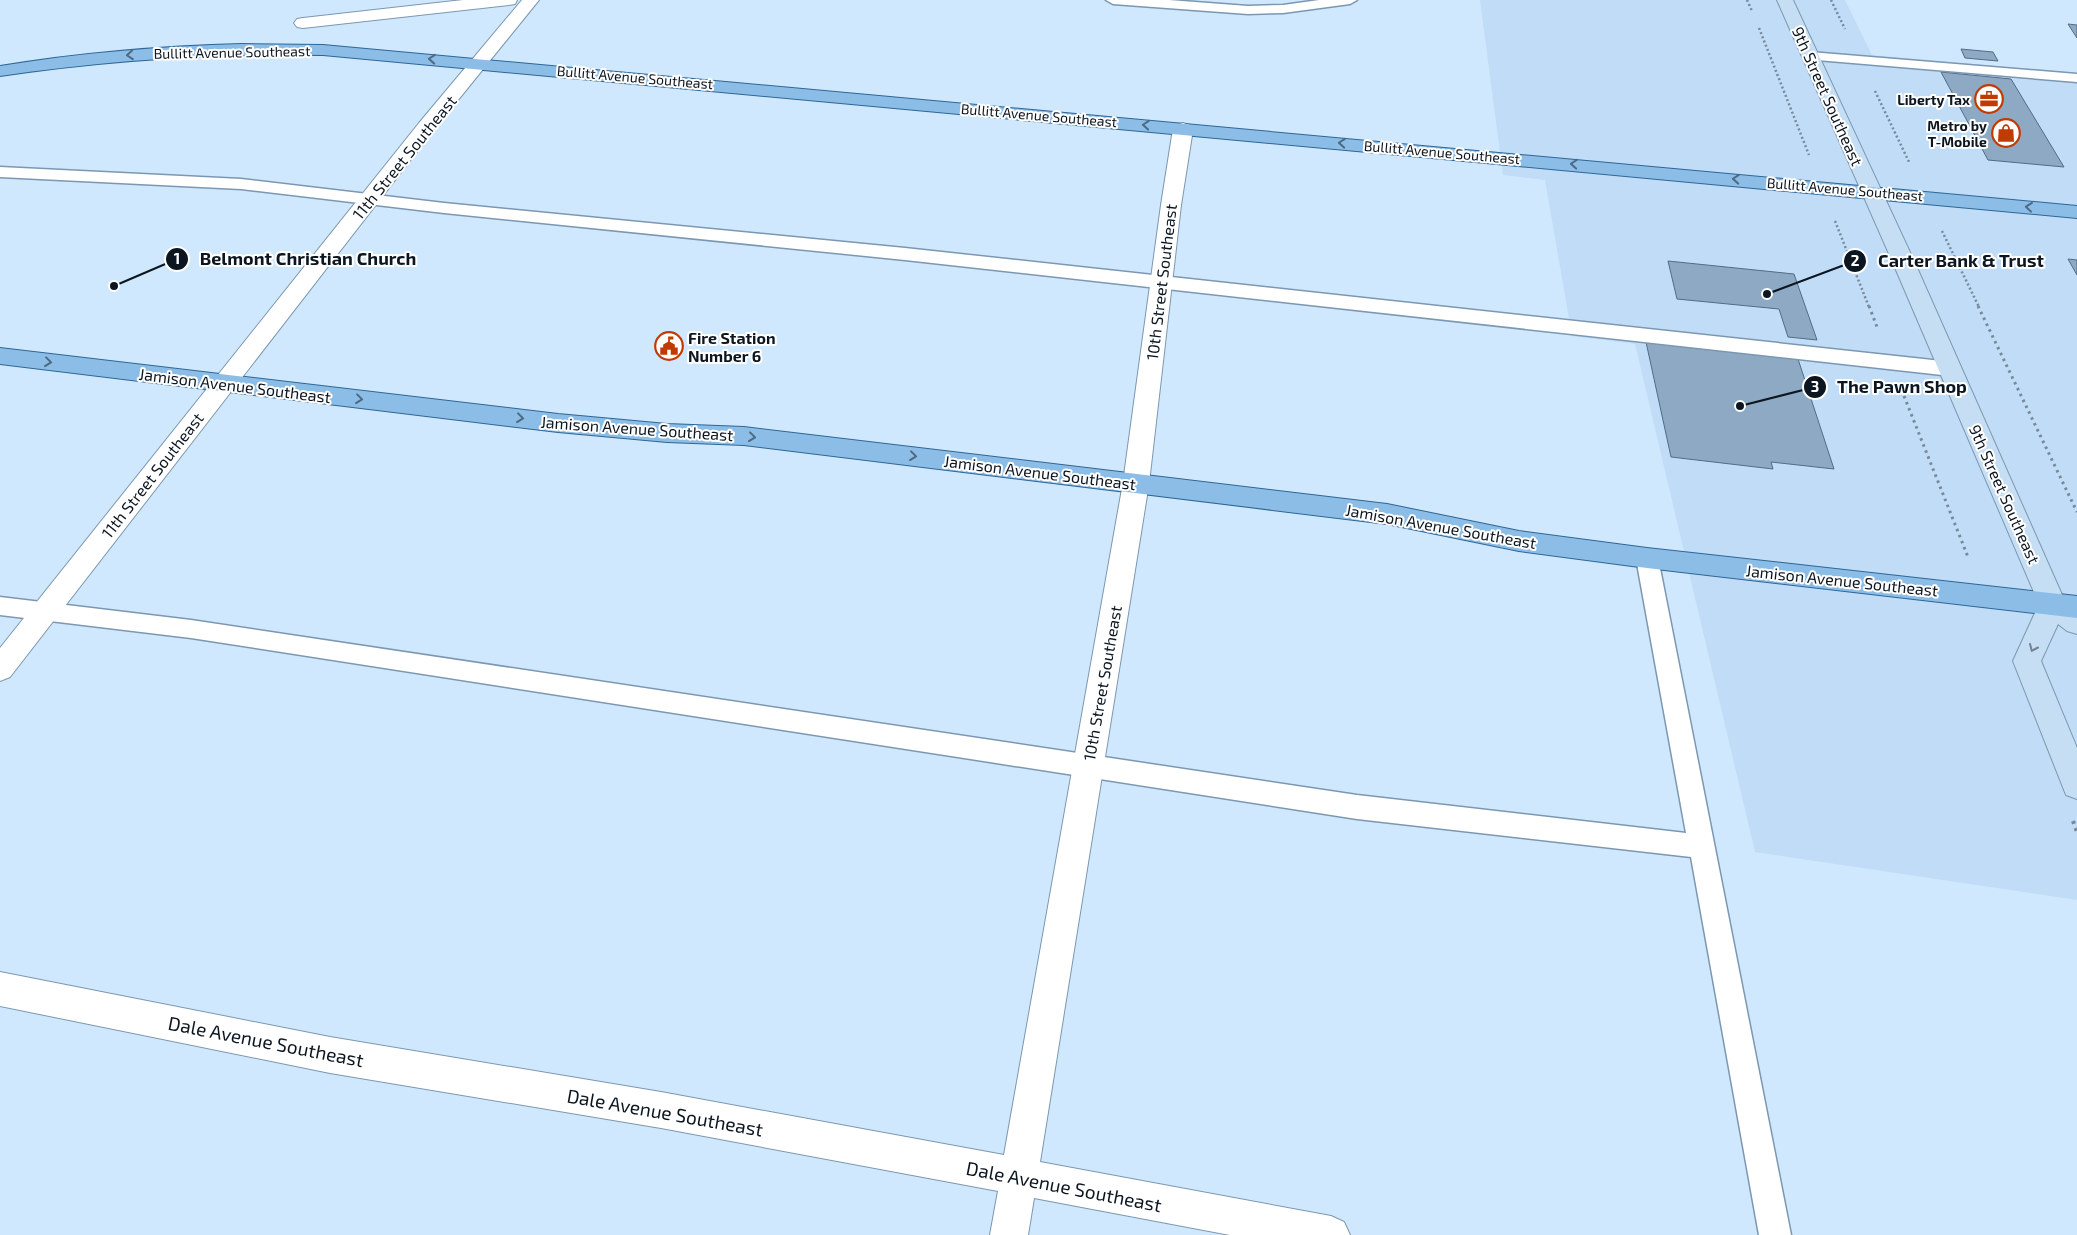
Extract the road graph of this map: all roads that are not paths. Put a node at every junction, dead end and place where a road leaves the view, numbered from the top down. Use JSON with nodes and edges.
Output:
{"nodes":[{"id":1,"x":509,"y":0,"type":"edge"},
{"id":2,"x":531,"y":0,"type":"edge"},
{"id":3,"x":1113,"y":0,"type":"edge"},
{"id":4,"x":1350,"y":0,"type":"edge"},
{"id":5,"x":1785,"y":0,"type":"edge"},
{"id":6,"x":303,"y":23,"type":"dead end"},
{"id":7,"x":1810,"y":56,"type":"junction"},
{"id":8,"x":480,"y":62,"type":"junction"},
{"id":9,"x":0,"y":72,"type":"edge"},
{"id":10,"x":2077,"y":78,"type":"edge"},
{"id":11,"x":1183,"y":129,"type":"junction"},
{"id":12,"x":0,"y":172,"type":"edge"},
{"id":13,"x":1871,"y":192,"type":"junction"},
{"id":14,"x":369,"y":199,"type":"junction"},
{"id":15,"x":2077,"y":212,"type":"edge"},
{"id":16,"x":1161,"y":282,"type":"junction"},
{"id":17,"x":0,"y":356,"type":"edge"},
{"id":18,"x":1951,"y":369,"type":"junction"},
{"id":19,"x":224,"y":383,"type":"junction"},
{"id":20,"x":1136,"y":483,"type":"junction"},
{"id":21,"x":1647,"y":558,"type":"junction"},
{"id":22,"x":2065,"y":605,"type":"edge"},
{"id":23,"x":0,"y":606,"type":"edge"},
{"id":24,"x":45,"y":612,"type":"junction"},
{"id":25,"x":2077,"y":623,"type":"edge"},
{"id":26,"x":0,"y":670,"type":"edge"},
{"id":27,"x":1088,"y":765,"type":"junction"},
{"id":28,"x":2077,"y":785,"type":"edge"},
{"id":29,"x":1701,"y":846,"type":"junction"},
{"id":30,"x":0,"y":989,"type":"edge"},
{"id":31,"x":1018,"y":1177,"type":"junction"},
{"id":32,"x":1009,"y":1235,"type":"edge"},
{"id":33,"x":1330,"y":1235,"type":"edge"},
{"id":34,"x":1775,"y":1235,"type":"edge"}],
"edges":[{"from":1,"to":6,"type":"street"},
{"from":2,"to":8,"type":"street","name":"11th Street Southeast"},
{"from":3,"to":4,"type":"lane"},
{"from":5,"to":7,"type":"street","name":"9th Street Southeast"},
{"from":7,"to":10,"type":"lane"},
{"from":7,"to":13,"type":"street","name":"9th Street Southeast"},
{"from":8,"to":9,"type":"main road","name":"Bullitt Avenue Southeast","one_way":true},
{"from":11,"to":8,"type":"main road","name":"Bullitt Avenue Southeast","one_way":true},
{"from":8,"to":14,"type":"street","name":"11th Street Southeast"},
{"from":13,"to":11,"type":"main road","name":"Bullitt Avenue Southeast","one_way":true},
{"from":11,"to":16,"type":"street","name":"10th Street Southeast"},
{"from":12,"to":14,"type":"lane"},
{"from":15,"to":13,"type":"main road","name":"Bullitt Avenue Southeast","one_way":true},
{"from":13,"to":18,"type":"street","name":"9th Street Southeast"},
{"from":14,"to":16,"type":"lane"},
{"from":14,"to":19,"type":"street","name":"11th Street Southeast"},
{"from":16,"to":18,"type":"lane"},
{"from":16,"to":20,"type":"street","name":"10th Street Southeast"},
{"from":17,"to":19,"type":"main road","name":"Jamison Avenue Southeast","one_way":true},
{"from":18,"to":22,"type":"street","name":"9th Street Southeast"},
{"from":19,"to":20,"type":"main road","name":"Jamison Avenue Southeast","one_way":true},
{"from":19,"to":24,"type":"street","name":"11th Street Southeast"},
{"from":20,"to":21,"type":"main road","name":"Jamison Avenue Southeast"},
{"from":20,"to":27,"type":"street","name":"10th Street Southeast"},
{"from":21,"to":22,"type":"main road","name":"Jamison Avenue Southeast"},
{"from":21,"to":29,"type":"lane"},
{"from":22,"to":25,"type":"street","name":"9th Street Southeast"},
{"from":22,"to":28,"type":"street","one_way":true},
{"from":23,"to":24,"type":"lane"},
{"from":24,"to":26,"type":"street","name":"11th Street Southeast"},
{"from":24,"to":27,"type":"lane"},
{"from":27,"to":29,"type":"lane"},
{"from":27,"to":31,"type":"street","name":"10th Street Southeast"},
{"from":29,"to":34,"type":"lane"},
{"from":30,"to":31,"type":"street","name":"Dale Avenue Southeast"},
{"from":31,"to":32,"type":"street","name":"10th Street Southeast"},
{"from":31,"to":33,"type":"street","name":"Dale Avenue Southeast"}]}
